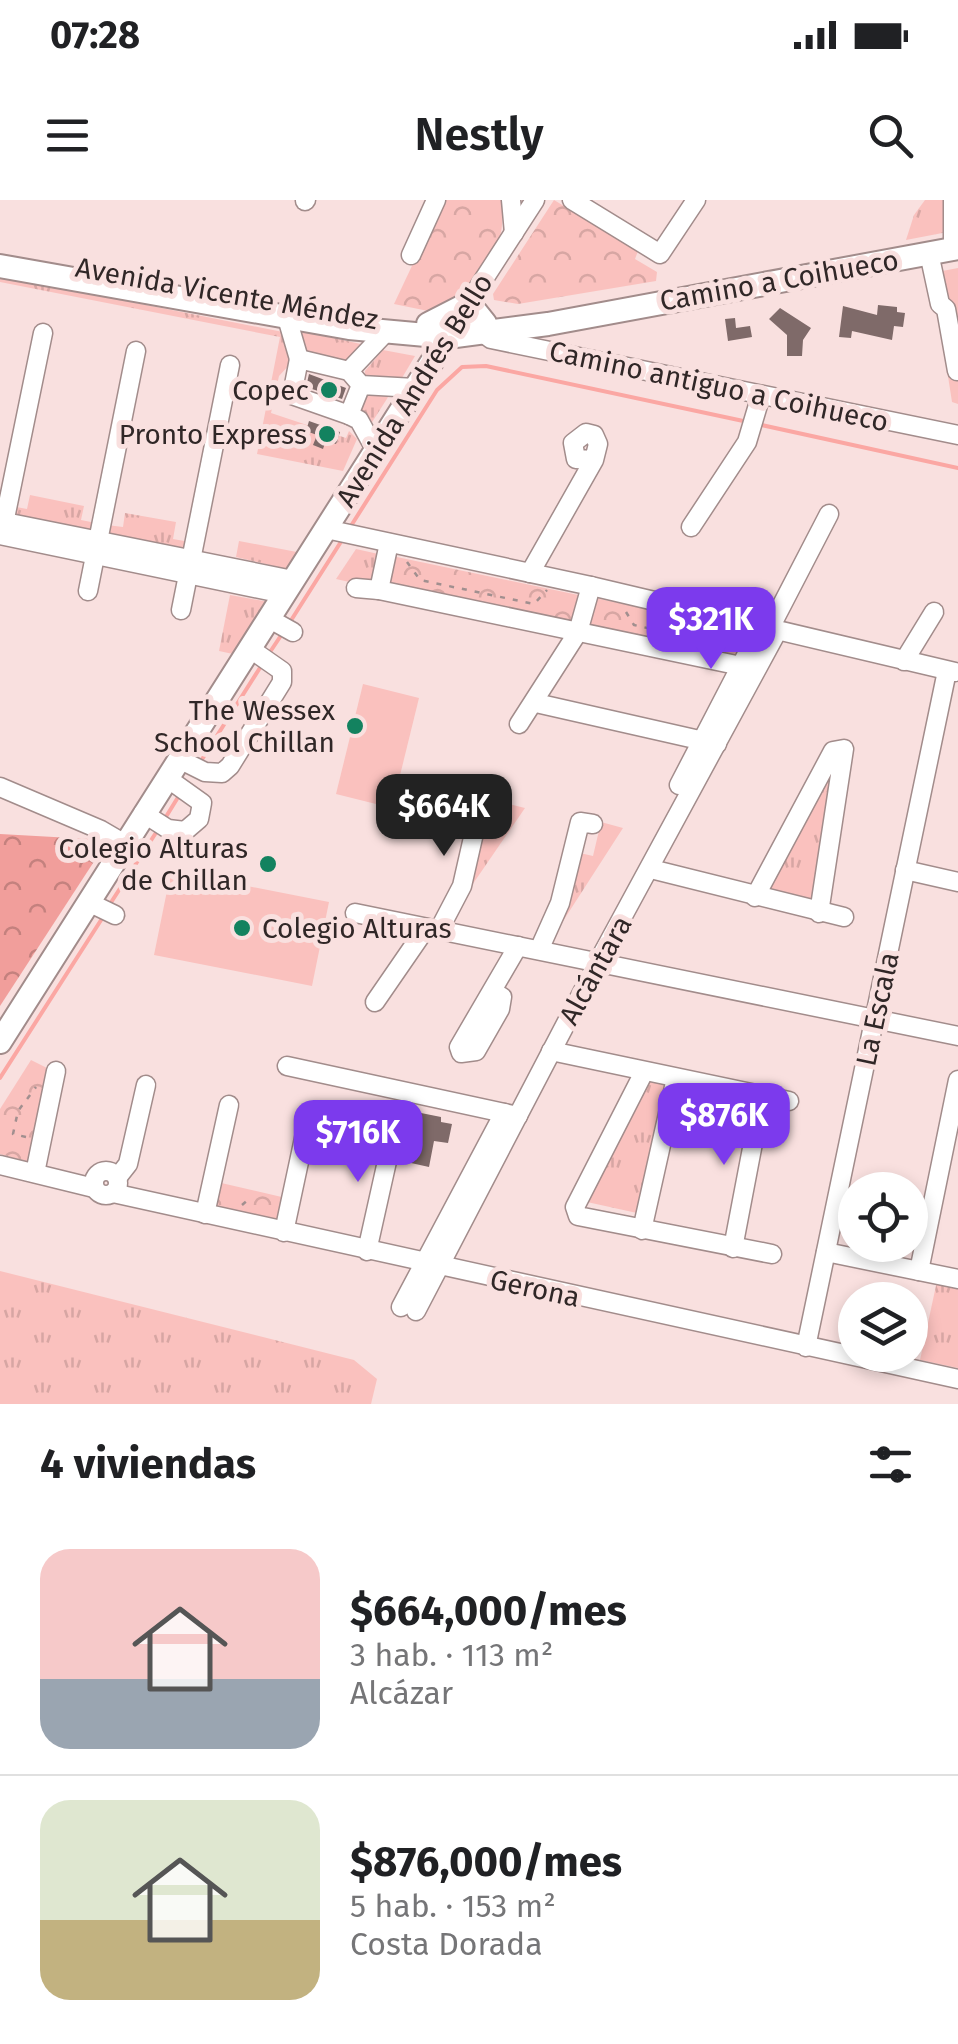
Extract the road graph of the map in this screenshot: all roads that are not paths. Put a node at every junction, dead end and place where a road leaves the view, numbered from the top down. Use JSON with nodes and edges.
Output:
{"nodes":[{"id":1,"x":436,"y":200,"type":"edge"},
{"id":2,"x":511,"y":200,"type":"edge"},
{"id":3,"x":534,"y":200,"type":"edge"},
{"id":4,"x":572,"y":200,"type":"edge"},
{"id":5,"x":696,"y":200,"type":"edge"},
{"id":6,"x":953,"y":200,"type":"edge"},
{"id":7,"x":514,"y":233,"type":"junction"},
{"id":8,"x":956,"y":248,"type":"edge"},
{"id":9,"x":0,"y":253,"type":"edge"},
{"id":10,"x":929,"y":253,"type":"junction"},
{"id":11,"x":411,"y":255,"type":"dead end"},
{"id":12,"x":0,"y":266,"type":"edge"},
{"id":13,"x":469,"y":303,"type":"junction"},
{"id":14,"x":287,"y":318,"type":"junction"},
{"id":15,"x":484,"y":328,"type":"junction"},
{"id":16,"x":44,"y":333,"type":"dead end"},
{"id":17,"x":385,"y":333,"type":"junction"},
{"id":18,"x":436,"y":336,"type":"junction"},
{"id":19,"x":136,"y":351,"type":"dead end"},
{"id":20,"x":299,"y":360,"type":"junction"},
{"id":21,"x":230,"y":365,"type":"dead end"},
{"id":22,"x":958,"y":371,"type":"edge"},
{"id":23,"x":355,"y":378,"type":"junction"},
{"id":24,"x":416,"y":388,"type":"junction"},
{"id":25,"x":761,"y":395,"type":"junction"},
{"id":26,"x":349,"y":415,"type":"junction"},
{"id":27,"x":958,"y":436,"type":"edge"},
{"id":28,"x":376,"y":451,"type":"junction"},
{"id":29,"x":594,"y":460,"type":"dead end"},
{"id":30,"x":830,"y":514,"type":"dead end"},
{"id":31,"x":690,"y":528,"type":"dead end"},
{"id":32,"x":1,"y":532,"type":"edge"},
{"id":33,"x":342,"y":533,"type":"junction"},
{"id":34,"x":390,"y":543,"type":"junction"},
{"id":35,"x":97,"y":548,"type":"junction"},
{"id":36,"x":190,"y":567,"type":"junction"},
{"id":37,"x":530,"y":573,"type":"junction"},
{"id":38,"x":591,"y":586,"type":"junction"},
{"id":39,"x":289,"y":587,"type":"junction"},
{"id":40,"x":356,"y":588,"type":"dead end"},
{"id":41,"x":88,"y":590,"type":"dead end"},
{"id":42,"x":380,"y":590,"type":"junction"},
{"id":43,"x":181,"y":610,"type":"dead end"},
{"id":44,"x":934,"y":612,"type":"dead end"},
{"id":45,"x":268,"y":618,"type":"junction"},
{"id":46,"x":770,"y":628,"type":"junction"},
{"id":47,"x":293,"y":632,"type":"dead end"},
{"id":48,"x":578,"y":632,"type":"junction"},
{"id":49,"x":249,"y":648,"type":"junction"},
{"id":50,"x":904,"y":661,"type":"junction"},
{"id":51,"x":734,"y":665,"type":"junction"},
{"id":52,"x":952,"y":672,"type":"edge"},
{"id":53,"x":536,"y":703,"type":"junction"},
{"id":54,"x":520,"y":724,"type":"dead end"},
{"id":55,"x":709,"y":742,"type":"junction"},
{"id":56,"x":185,"y":776,"type":"junction"},
{"id":57,"x":679,"y":785,"type":"dead end"},
{"id":58,"x":0,"y":787,"type":"edge"},
{"id":59,"x":482,"y":798,"type":"dead end"},
{"id":60,"x":155,"y":821,"type":"junction"},
{"id":61,"x":593,"y":824,"type":"dead end"},
{"id":62,"x":124,"y":844,"type":"junction"},
{"id":63,"x":650,"y":869,"type":"junction"},
{"id":64,"x":905,"y":870,"type":"junction"},
{"id":65,"x":958,"y":882,"type":"edge"},
{"id":66,"x":755,"y":898,"type":"junction"},
{"id":67,"x":88,"y":902,"type":"junction"},
{"id":68,"x":355,"y":913,"type":"dead end"},
{"id":69,"x":819,"y":913,"type":"junction"},
{"id":70,"x":114,"y":914,"type":"dead end"},
{"id":71,"x":844,"y":916,"type":"dead end"},
{"id":72,"x":433,"y":929,"type":"junction"},
{"id":73,"x":518,"y":946,"type":"junction"},
{"id":74,"x":538,"y":950,"type":"junction"},
{"id":75,"x":598,"y":962,"type":"junction"},
{"id":76,"x":492,"y":992,"type":"dead end"},
{"id":77,"x":375,"y":1002,"type":"dead end"},
{"id":78,"x":874,"y":1019,"type":"junction"},
{"id":79,"x":958,"y":1036,"type":"edge"},
{"id":80,"x":0,"y":1042,"type":"edge"},
{"id":81,"x":551,"y":1051,"type":"junction"},
{"id":82,"x":287,"y":1066,"type":"dead end"},
{"id":83,"x":644,"y":1072,"type":"junction"},
{"id":84,"x":56,"y":1075,"type":"road end"},
{"id":85,"x":676,"y":1078,"type":"junction"},
{"id":86,"x":958,"y":1080,"type":"edge"},
{"id":87,"x":146,"y":1085,"type":"dead end"},
{"id":88,"x":762,"y":1096,"type":"junction"},
{"id":89,"x":789,"y":1101,"type":"dead end"},
{"id":90,"x":230,"y":1105,"type":"dead end"},
{"id":91,"x":511,"y":1114,"type":"junction"},
{"id":92,"x":309,"y":1115,"type":"dead end"},
{"id":93,"x":394,"y":1130,"type":"dead end"},
{"id":94,"x":0,"y":1165,"type":"edge"},
{"id":95,"x":35,"y":1173,"type":"junction"},
{"id":96,"x":115,"y":1186,"type":"junction"},
{"id":97,"x":204,"y":1214,"type":"junction"},
{"id":98,"x":642,"y":1230,"type":"junction"},
{"id":99,"x":284,"y":1232,"type":"junction"},
{"id":100,"x":733,"y":1248,"type":"junction"},
{"id":101,"x":367,"y":1251,"type":"junction"},
{"id":102,"x":826,"y":1252,"type":"junction"},
{"id":103,"x":772,"y":1254,"type":"dead end"},
{"id":104,"x":431,"y":1266,"type":"junction"},
{"id":105,"x":919,"y":1271,"type":"junction"},
{"id":106,"x":958,"y":1279,"type":"edge"},
{"id":107,"x":409,"y":1309,"type":"dead end"},
{"id":108,"x":806,"y":1347,"type":"junction"},
{"id":109,"x":958,"y":1379,"type":"edge"}],
"edges":[{"from":1,"to":11,"type":"street"},
{"from":2,"to":7,"type":"street"},
{"from":3,"to":7,"type":"street","name":"Avenida Andrés Bello"},
{"from":4,"to":5,"type":"street"},
{"from":6,"to":8,"type":"street"},
{"from":7,"to":13,"type":"street","name":"Avenida Andrés Bello"},
{"from":8,"to":10,"type":"main road","name":"Camino a Coihueco"},
{"from":9,"to":18,"type":"main road","name":"Avenida Vicente Méndez"},
{"from":10,"to":15,"type":"main road","name":"Camino a Coihueco"},
{"from":10,"to":22,"type":"street"},
{"from":12,"to":14,"type":"main road","name":"Avenida Vicente Méndez"},
{"from":13,"to":15,"type":"main road"},
{"from":13,"to":18,"type":"main road"},
{"from":14,"to":17,"type":"main road","name":"Avenida Vicente Méndez"},
{"from":14,"to":20,"type":"street"},
{"from":15,"to":18,"type":"main road","name":"Camino a Coihueco"},
{"from":15,"to":25,"type":"street","name":"Camino antiguo a Coihueco"},
{"from":16,"to":32,"type":"street"},
{"from":17,"to":18,"type":"main road","name":"Avenida Vicente Méndez"},
{"from":17,"to":23,"type":"street"},
{"from":18,"to":24,"type":"main road","name":"Avenida Andrés Bello"},
{"from":19,"to":35,"type":"street"},
{"from":20,"to":23,"type":"street"},
{"from":20,"to":26,"type":"street"},
{"from":21,"to":36,"type":"street"},
{"from":23,"to":24,"type":"street"},
{"from":23,"to":26,"type":"street"},
{"from":24,"to":28,"type":"main road","name":"Avenida Andrés Bello"},
{"from":25,"to":27,"type":"street","name":"Camino antiguo a Coihueco"},
{"from":25,"to":31,"type":"street"},
{"from":26,"to":28,"type":"street"},
{"from":28,"to":33,"type":"main road","name":"Avenida Andrés Bello"},
{"from":29,"to":37,"type":"street"},
{"from":30,"to":46,"type":"street","name":"Alcántara"},
{"from":32,"to":35,"type":"street"},
{"from":33,"to":34,"type":"street"},
{"from":33,"to":39,"type":"main road","name":"Avenida Andrés Bello"},
{"from":34,"to":37,"type":"street"},
{"from":34,"to":42,"type":"street"},
{"from":35,"to":36,"type":"street"},
{"from":35,"to":41,"type":"street"},
{"from":36,"to":39,"type":"street"},
{"from":36,"to":43,"type":"street"},
{"from":37,"to":38,"type":"street"},
{"from":38,"to":46,"type":"street"},
{"from":38,"to":48,"type":"street"},
{"from":39,"to":45,"type":"main road","name":"Avenida Andrés Bello"},
{"from":40,"to":42,"type":"street"},
{"from":42,"to":48,"type":"street"},
{"from":44,"to":50,"type":"street"},
{"from":45,"to":47,"type":"street"},
{"from":45,"to":49,"type":"main road","name":"Avenida Andrés Bello"},
{"from":46,"to":50,"type":"street"},
{"from":46,"to":51,"type":"street","name":"Alcántara"},
{"from":46,"to":55,"type":"street","name":"Alcántara"},
{"from":48,"to":51,"type":"street"},
{"from":48,"to":53,"type":"street"},
{"from":49,"to":56,"type":"main road","name":"Avenida Andrés Bello"},
{"from":49,"to":56,"type":"street"},
{"from":50,"to":52,"type":"street"},
{"from":51,"to":55,"type":"street","name":"Alcántara"},
{"from":52,"to":64,"type":"street","name":"La Escala"},
{"from":53,"to":54,"type":"street"},
{"from":53,"to":55,"type":"street"},
{"from":55,"to":57,"type":"street","name":"Alcántara"},
{"from":55,"to":63,"type":"street","name":"Alcántara"},
{"from":56,"to":60,"type":"main road","name":"Avenida Andrés Bello"},
{"from":56,"to":60,"type":"street"},
{"from":58,"to":62,"type":"street"},
{"from":59,"to":72,"type":"street"},
{"from":60,"to":62,"type":"main road","name":"Avenida Andrés Bello"},
{"from":61,"to":74,"type":"street"},
{"from":62,"to":67,"type":"main road","name":"Avenida Andrés Bello"},
{"from":63,"to":66,"type":"street"},
{"from":63,"to":75,"type":"street","name":"Alcántara"},
{"from":64,"to":65,"type":"street"},
{"from":64,"to":78,"type":"street","name":"La Escala"},
{"from":66,"to":69,"type":"street"},
{"from":66,"to":69,"type":"street"},
{"from":67,"to":70,"type":"street"},
{"from":67,"to":80,"type":"main road","name":"Avenida Andrés Bello"},
{"from":68,"to":72,"type":"street"},
{"from":69,"to":71,"type":"street"},
{"from":72,"to":73,"type":"street"},
{"from":72,"to":77,"type":"street"},
{"from":73,"to":74,"type":"street"},
{"from":73,"to":76,"type":"street"},
{"from":74,"to":75,"type":"street"},
{"from":75,"to":78,"type":"street"},
{"from":75,"to":81,"type":"street","name":"Alcántara"},
{"from":78,"to":79,"type":"street"},
{"from":78,"to":102,"type":"street","name":"La Escala"},
{"from":81,"to":83,"type":"street"},
{"from":81,"to":91,"type":"street","name":"Alcántara"},
{"from":82,"to":91,"type":"street"},
{"from":83,"to":85,"type":"street"},
{"from":83,"to":98,"type":"street"},
{"from":84,"to":95,"type":"street"},
{"from":85,"to":88,"type":"street"},
{"from":85,"to":98,"type":"street"},
{"from":86,"to":105,"type":"street"},
{"from":87,"to":96,"type":"street"},
{"from":88,"to":89,"type":"street"},
{"from":88,"to":100,"type":"street"},
{"from":90,"to":97,"type":"street"},
{"from":91,"to":104,"type":"street","name":"Alcántara"},
{"from":92,"to":99,"type":"street"},
{"from":93,"to":101,"type":"street"},
{"from":94,"to":95,"type":"street","name":"Gerona"},
{"from":95,"to":96,"type":"street","name":"Gerona"},
{"from":96,"to":97,"type":"street","name":"Gerona"},
{"from":97,"to":99,"type":"street","name":"Gerona"},
{"from":98,"to":100,"type":"street"},
{"from":99,"to":101,"type":"street","name":"Gerona"},
{"from":100,"to":103,"type":"street"},
{"from":101,"to":104,"type":"street","name":"Gerona"},
{"from":102,"to":105,"type":"street"},
{"from":102,"to":108,"type":"street","name":"La Escala"},
{"from":104,"to":107,"type":"street","name":"Alcántara"},
{"from":104,"to":108,"type":"street","name":"Gerona"},
{"from":105,"to":106,"type":"street"},
{"from":108,"to":109,"type":"street","name":"Gerona"}]}
